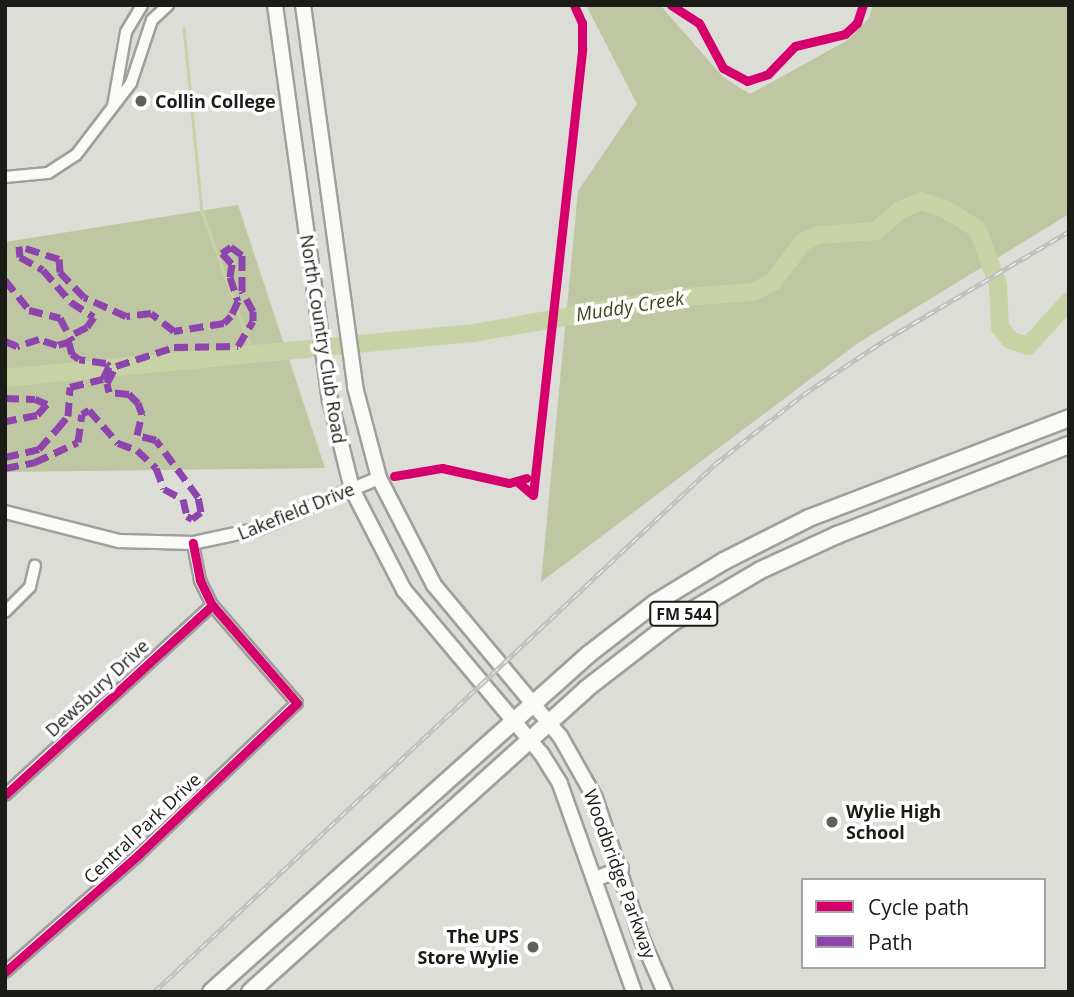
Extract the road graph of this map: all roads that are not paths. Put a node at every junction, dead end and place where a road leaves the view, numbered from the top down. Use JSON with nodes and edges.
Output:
{"nodes":[{"id":1,"x":142,"y":5,"type":"edge"},
{"id":2,"x":168,"y":5,"type":"edge"},
{"id":3,"x":275,"y":5,"type":"edge"},
{"id":4,"x":303,"y":5,"type":"edge"},
{"id":5,"x":113,"y":106,"type":"junction"},
{"id":6,"x":5,"y":177,"type":"edge"},
{"id":7,"x":1069,"y":418,"type":"edge"},
{"id":8,"x":1069,"y":445,"type":"edge"},
{"id":9,"x":379,"y":478,"type":"junction"},
{"id":10,"x":892,"y":485,"type":"junction"},
{"id":11,"x":352,"y":489,"type":"junction"},
{"id":12,"x":901,"y":510,"type":"junction"},
{"id":13,"x":5,"y":512,"type":"edge"},
{"id":14,"x":193,"y":543,"type":"junction"},
{"id":15,"x":35,"y":566,"type":"dead end"},
{"id":16,"x":212,"y":605,"type":"junction"},
{"id":17,"x":5,"y":612,"type":"edge"},
{"id":18,"x":533,"y":703,"type":"junction"},
{"id":19,"x":514,"y":721,"type":"junction"},
{"id":20,"x":550,"y":722,"type":"junction"},
{"id":21,"x":530,"y":740,"type":"junction"},
{"id":22,"x":5,"y":795,"type":"edge"},
{"id":23,"x":621,"y":869,"type":"junction"},
{"id":24,"x":594,"y":879,"type":"junction"},
{"id":25,"x":5,"y":972,"type":"edge"},
{"id":26,"x":211,"y":992,"type":"edge"},
{"id":27,"x":250,"y":992,"type":"edge"},
{"id":28,"x":634,"y":992,"type":"edge"},
{"id":29,"x":665,"y":992,"type":"edge"}],
"edges":[{"from":1,"to":5,"type":"street"},
{"from":2,"to":5,"type":"street"},
{"from":3,"to":11,"type":"main road","name":"North Country Club Road"},
{"from":4,"to":9,"type":"main road","name":"North Country Club Road"},
{"from":5,"to":6,"type":"street"},
{"from":7,"to":10,"type":"main road","name":"FM 544","number":"FM 544"},
{"from":8,"to":12,"type":"main road","name":"FM 544","number":"FM 544"},
{"from":9,"to":11,"type":"street","name":"Lakefield Drive"},
{"from":9,"to":18,"type":"main road","name":"North Country Club Road"},
{"from":10,"to":12,"type":"main road"},
{"from":10,"to":18,"type":"main road","name":"FM 544","number":"FM 544"},
{"from":11,"to":14,"type":"street","name":"Lakefield Drive"},
{"from":11,"to":19,"type":"main road","name":"North Country Club Road"},
{"from":12,"to":20,"type":"main road","name":"FM 544","number":"FM 544"},
{"from":13,"to":14,"type":"street","name":"Lakefield Drive"},
{"from":14,"to":16,"type":"street"},
{"from":15,"to":17,"type":"street"},
{"from":16,"to":22,"type":"street","name":"Dewsbury Drive"},
{"from":16,"to":25,"type":"street","name":"Central Park Drive"},
{"from":18,"to":19,"type":"main road","name":"FM 544","number":"FM 544"},
{"from":18,"to":20,"type":"main road","name":"North Country Club Road"},
{"from":19,"to":21,"type":"main road","name":"North Country Club Road"},
{"from":19,"to":26,"type":"main road","name":"FM 544","number":"FM 544"},
{"from":20,"to":21,"type":"main road","name":"FM 544","number":"FM 544"},
{"from":20,"to":23,"type":"main road","name":"Woodbridge Parkway"},
{"from":21,"to":24,"type":"main road","name":"Woodbridge Parkway"},
{"from":21,"to":27,"type":"main road","name":"FM 544","number":"FM 544"},
{"from":23,"to":24,"type":"main road"},
{"from":23,"to":29,"type":"main road","name":"Woodbridge Parkway"},
{"from":24,"to":28,"type":"main road","name":"Woodbridge Parkway"}]}
